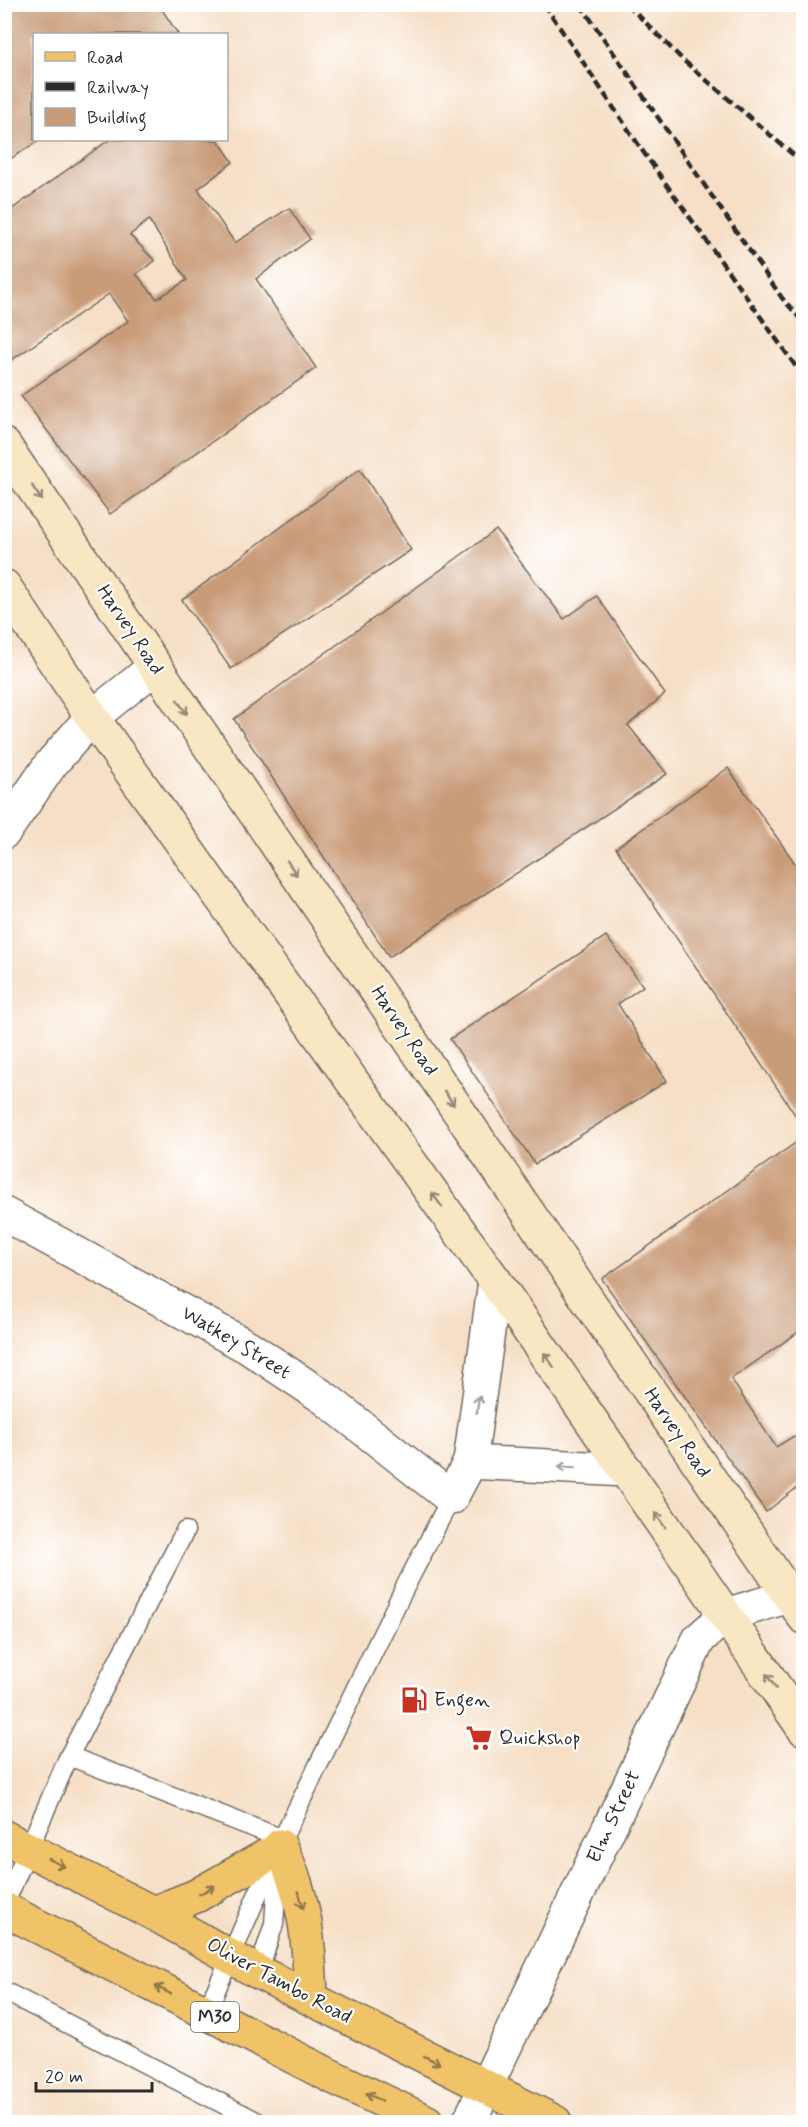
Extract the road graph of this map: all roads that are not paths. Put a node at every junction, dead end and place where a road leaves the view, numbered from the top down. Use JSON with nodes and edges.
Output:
{"nodes":[{"id":1,"x":4,"y":445,"type":"edge"},
{"id":2,"x":4,"y":586,"type":"edge"},
{"id":3,"x":155,"y":667,"type":"junction"},
{"id":4,"x":92,"y":717,"type":"junction"},
{"id":5,"x":4,"y":832,"type":"edge"},
{"id":6,"x":4,"y":1214,"type":"edge"},
{"id":7,"x":495,"y":1281,"type":"junction"},
{"id":8,"x":470,"y":1462,"type":"junction"},
{"id":9,"x":626,"y":1470,"type":"junction"},
{"id":10,"x":451,"y":1498,"type":"junction"},
{"id":11,"x":185,"y":1531,"type":"dead end"},
{"id":12,"x":796,"y":1606,"type":"edge"},
{"id":13,"x":726,"y":1615,"type":"junction"},
{"id":14,"x":804,"y":1729,"type":"edge"},
{"id":15,"x":69,"y":1756,"type":"junction"},
{"id":16,"x":16,"y":1842,"type":"edge"},
{"id":17,"x":279,"y":1847,"type":"junction"},
{"id":18,"x":4,"y":1907,"type":"edge"},
{"id":19,"x":153,"y":1913,"type":"junction"},
{"id":20,"x":244,"y":1965,"type":"junction"},
{"id":21,"x":4,"y":1991,"type":"edge"},
{"id":22,"x":311,"y":1998,"type":"junction"},
{"id":23,"x":206,"y":2013,"type":"junction"},
{"id":24,"x":486,"y":2088,"type":"junction"},
{"id":25,"x":258,"y":2122,"type":"edge"},
{"id":26,"x":427,"y":2122,"type":"edge"},
{"id":27,"x":469,"y":2122,"type":"edge"},
{"id":28,"x":555,"y":2122,"type":"edge"}],
"edges":[{"from":1,"to":3,"type":"main road","name":"Harvey Road","one_way":true},
{"from":2,"to":4,"type":"main road"},
{"from":3,"to":4,"type":"street"},
{"from":3,"to":12,"type":"main road","name":"Harvey Road","one_way":true},
{"from":4,"to":5,"type":"street"},
{"from":7,"to":4,"type":"main road","one_way":true},
{"from":6,"to":10,"type":"street","name":"Watkey Street"},
{"from":8,"to":7,"type":"street","one_way":true},
{"from":9,"to":7,"type":"main road","one_way":true},
{"from":9,"to":8,"type":"street","one_way":true},
{"from":8,"to":10,"type":"street"},
{"from":13,"to":9,"type":"main road","one_way":true},
{"from":10,"to":17,"type":"lane"},
{"from":11,"to":15,"type":"lane"},
{"from":12,"to":13,"type":"street","name":"Elm Street"},
{"from":14,"to":13,"type":"main road","one_way":true},
{"from":13,"to":24,"type":"street","name":"Elm Street"},
{"from":15,"to":16,"type":"lane"},
{"from":15,"to":17,"type":"lane"},
{"from":16,"to":18,"type":"lane"},
{"from":16,"to":19,"type":"main road","name":"Oliver Tambo Road","one_way":true},
{"from":19,"to":17,"type":"main road","one_way":true},
{"from":17,"to":20,"type":"lane"},
{"from":17,"to":20,"type":"lane"},
{"from":17,"to":22,"type":"main road","one_way":true},
{"from":23,"to":18,"type":"main road","number":"M30","one_way":true},
{"from":19,"to":20,"type":"main road","name":"Oliver Tambo Road"},
{"from":20,"to":22,"type":"main road","name":"Oliver Tambo Road"},
{"from":20,"to":23,"type":"lane"},
{"from":21,"to":25,"type":"lane"},
{"from":22,"to":24,"type":"main road","name":"Oliver Tambo Road","one_way":true},
{"from":26,"to":23,"type":"main road","number":"M30","one_way":true},
{"from":24,"to":27,"type":"street","name":"Elm Street"},
{"from":24,"to":28,"type":"main road","name":"Oliver Tambo Road"}]}
